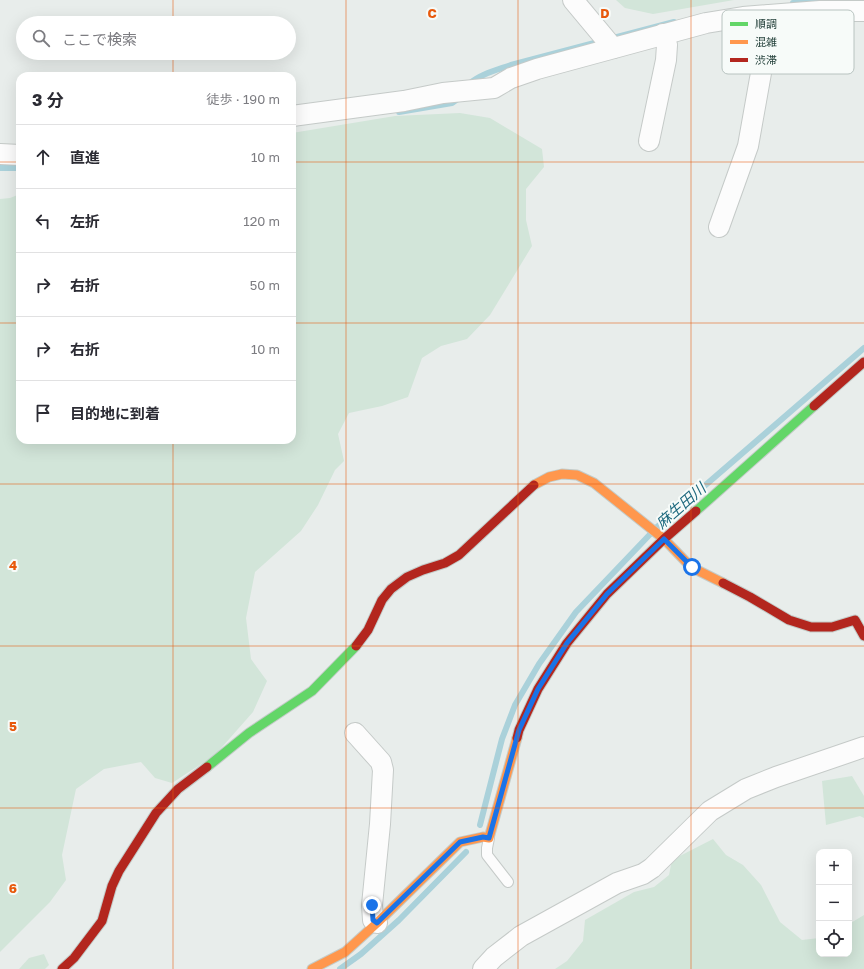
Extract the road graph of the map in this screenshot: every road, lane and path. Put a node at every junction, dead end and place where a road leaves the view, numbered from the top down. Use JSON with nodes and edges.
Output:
{"nodes":[{"id":1,"x":573,"y":0,"type":"edge"},
{"id":2,"x":722,"y":20,"type":"edge"},
{"id":3,"x":663,"y":34,"type":"junction"},
{"id":4,"x":613,"y":48,"type":"junction"},
{"id":5,"x":761,"y":74,"type":"edge"},
{"id":6,"x":296,"y":115,"type":"edge"},
{"id":7,"x":649,"y":141,"type":"dead end"},
{"id":8,"x":0,"y":154,"type":"edge"},
{"id":9,"x":16,"y":155,"type":"edge"},
{"id":10,"x":719,"y":227,"type":"dead end"},
{"id":11,"x":864,"y":362,"type":"edge"},
{"id":12,"x":664,"y":539,"type":"junction"},
{"id":13,"x":864,"y":636,"type":"edge"},
{"id":14,"x":355,"y":733,"type":"dead end"},
{"id":15,"x":864,"y":747,"type":"edge"},
{"id":16,"x":489,"y":838,"type":"junction"},
{"id":17,"x":508,"y":882,"type":"dead end"},
{"id":18,"x":377,"y":923,"type":"junction"},
{"id":19,"x":62,"y":969,"type":"edge"},
{"id":20,"x":312,"y":969,"type":"edge"},
{"id":21,"x":483,"y":969,"type":"edge"}],
"edges":[{"from":1,"to":4,"type":"street"},
{"from":2,"to":3,"type":"street"},
{"from":3,"to":4,"type":"street"},
{"from":3,"to":7,"type":"street"},
{"from":4,"to":6,"type":"street"},
{"from":5,"to":10,"type":"street"},
{"from":8,"to":9,"type":"street"},
{"from":11,"to":12,"type":"street"},
{"from":12,"to":13,"type":"street"},
{"from":12,"to":16,"type":"street"},
{"from":12,"to":19,"type":"street"},
{"from":14,"to":18,"type":"street"},
{"from":15,"to":21,"type":"street"},
{"from":16,"to":17,"type":"lane"},
{"from":16,"to":18,"type":"street"},
{"from":18,"to":20,"type":"street"}]}
